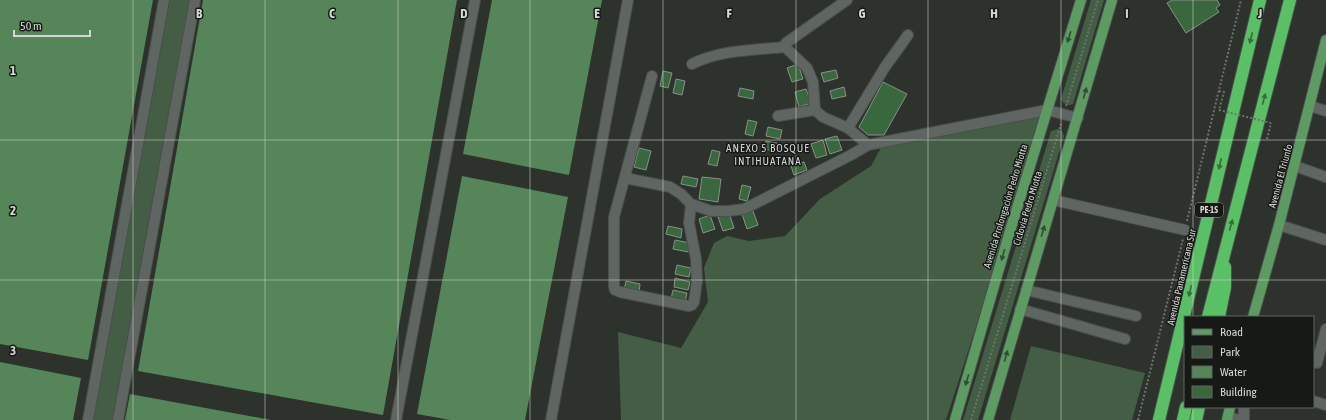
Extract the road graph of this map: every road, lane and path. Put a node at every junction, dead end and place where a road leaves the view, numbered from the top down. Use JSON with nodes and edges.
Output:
{"nodes":[{"id":1,"x":164,"y":0,"type":"edge"},
{"id":2,"x":195,"y":0,"type":"edge"},
{"id":3,"x":475,"y":0,"type":"edge"},
{"id":4,"x":628,"y":0,"type":"edge"},
{"id":5,"x":847,"y":0,"type":"edge"},
{"id":6,"x":1082,"y":0,"type":"edge"},
{"id":7,"x":1098,"y":0,"type":"edge"},
{"id":8,"x":1112,"y":0,"type":"edge"},
{"id":9,"x":1241,"y":0,"type":"edge"},
{"id":10,"x":1260,"y":0,"type":"edge"},
{"id":11,"x":1290,"y":0,"type":"edge"},
{"id":12,"x":908,"y":35,"type":"dead end"},
{"id":13,"x":1326,"y":40,"type":"edge"},
{"id":14,"x":785,"y":47,"type":"junction"},
{"id":15,"x":692,"y":64,"type":"dead end"},
{"id":16,"x":652,"y":76,"type":"dead end"},
{"id":17,"x":1219,"y":91,"type":"junction"},
{"id":18,"x":1310,"y":106,"type":"junction"},
{"id":19,"x":815,"y":110,"type":"junction"},
{"id":20,"x":1047,"y":110,"type":"junction"},
{"id":21,"x":1326,"y":111,"type":"edge"},
{"id":22,"x":1064,"y":114,"type":"junction"},
{"id":23,"x":778,"y":116,"type":"dead end"},
{"id":24,"x":1078,"y":118,"type":"junction"},
{"id":25,"x":848,"y":128,"type":"junction"},
{"id":26,"x":1267,"y":139,"type":"dead end"},
{"id":27,"x":868,"y":145,"type":"junction"},
{"id":28,"x":1294,"y":166,"type":"junction"},
{"id":29,"x":1326,"y":177,"type":"edge"},
{"id":30,"x":625,"y":178,"type":"junction"},
{"id":31,"x":1053,"y":200,"type":"junction"},
{"id":32,"x":691,"y":204,"type":"junction"},
{"id":33,"x":1279,"y":225,"type":"junction"},
{"id":34,"x":1185,"y":230,"type":"junction"},
{"id":35,"x":1326,"y":240,"type":"edge"},
{"id":36,"x":1225,"y":247,"type":"junction"},
{"id":37,"x":1026,"y":290,"type":"junction"},
{"id":38,"x":1020,"y":309,"type":"junction"},
{"id":39,"x":1136,"y":316,"type":"dead end"},
{"id":40,"x":1184,"y":316,"type":"edge"},
{"id":41,"x":1184,"y":316,"type":"edge"},
{"id":42,"x":1208,"y":316,"type":"edge"},
{"id":43,"x":1219,"y":316,"type":"edge"},
{"id":44,"x":1253,"y":316,"type":"edge"},
{"id":45,"x":1326,"y":329,"type":"edge"},
{"id":46,"x":1125,"y":339,"type":"dead end"},
{"id":47,"x":1318,"y":363,"type":"edge"},
{"id":48,"x":1314,"y":401,"type":"edge"},
{"id":49,"x":1326,"y":405,"type":"edge"},
{"id":50,"x":1186,"y":408,"type":"edge"},
{"id":51,"x":1199,"y":408,"type":"edge"},
{"id":52,"x":1244,"y":408,"type":"edge"},
{"id":53,"x":1228,"y":415,"type":"edge"},
{"id":54,"x":88,"y":420,"type":"edge"},
{"id":55,"x":118,"y":420,"type":"edge"},
{"id":56,"x":396,"y":420,"type":"edge"},
{"id":57,"x":551,"y":420,"type":"edge"},
{"id":58,"x":955,"y":420,"type":"edge"},
{"id":59,"x":971,"y":420,"type":"edge"},
{"id":60,"x":988,"y":420,"type":"edge"},
{"id":61,"x":1138,"y":420,"type":"edge"},
{"id":62,"x":1159,"y":420,"type":"edge"},
{"id":63,"x":1183,"y":420,"type":"edge"},
{"id":64,"x":1196,"y":420,"type":"edge"},
{"id":65,"x":1240,"y":420,"type":"edge"},
{"id":66,"x":1244,"y":420,"type":"edge"}],
"edges":[{"from":1,"to":54,"type":"street"},
{"from":2,"to":55,"type":"street"},
{"from":3,"to":56,"type":"street"},
{"from":4,"to":57,"type":"street"},
{"from":5,"to":14,"type":"street"},
{"from":6,"to":20,"type":"main road","name":"Avenida Prolongación Pedro Miotta","one_way":true},
{"from":7,"to":22,"type":"path","name":"Ciclovía Pedro Miotta"},
{"from":24,"to":8,"type":"main road","one_way":true},
{"from":9,"to":17,"type":"path"},
{"from":10,"to":40,"type":"highway","name":"Avenida Panamericana Sur","number":"PE-1S","one_way":true},
{"from":36,"to":11,"type":"highway","number":"PE-1S","one_way":true},
{"from":12,"to":25,"type":"street"},
{"from":13,"to":18,"type":"main road","name":"Avenida El Triunfo"},
{"from":14,"to":15,"type":"street"},
{"from":14,"to":19,"type":"street"},
{"from":16,"to":30,"type":"street"},
{"from":17,"to":26,"type":"path","bridge":true},
{"from":17,"to":34,"type":"path"},
{"from":18,"to":21,"type":"street"},
{"from":18,"to":28,"type":"main road","name":"Avenida El Triunfo"},
{"from":19,"to":23,"type":"street"},
{"from":19,"to":25,"type":"street"},
{"from":20,"to":22,"type":"street"},
{"from":20,"to":27,"type":"street"},
{"from":20,"to":58,"type":"main road","name":"Avenida Prolongación Pedro Miotta","one_way":true},
{"from":22,"to":24,"type":"street"},
{"from":22,"to":59,"type":"path","name":"Ciclovía Pedro Miotta"},
{"from":24,"to":31,"type":"main road"},
{"from":25,"to":27,"type":"street"},
{"from":27,"to":32,"type":"street"},
{"from":28,"to":29,"type":"street"},
{"from":28,"to":33,"type":"main road","name":"Avenida El Triunfo"},
{"from":30,"to":32,"type":"street"},
{"from":30,"to":32,"type":"street"},
{"from":31,"to":34,"type":"street"},
{"from":37,"to":31,"type":"main road","one_way":true},
{"from":33,"to":35,"type":"street"},
{"from":33,"to":44,"type":"main road","name":"Avenida El Triunfo"},
{"from":34,"to":61,"type":"path"},
{"from":36,"to":42,"type":"highway","number":"PE-1S"},
{"from":36,"to":43,"type":"highway"},
{"from":37,"to":38,"type":"main road"},
{"from":37,"to":39,"type":"street"},
{"from":38,"to":46,"type":"street"},
{"from":60,"to":38,"type":"main road","one_way":true},
{"from":41,"to":62,"type":"highway","name":"Avenida Panamericana Sur","number":"PE-1S","one_way":true},
{"from":45,"to":47,"type":"street"},
{"from":48,"to":49,"type":"street"},
{"from":50,"to":63,"type":"highway"},
{"from":51,"to":64,"type":"highway"},
{"from":52,"to":66,"type":"street"},
{"from":53,"to":65,"type":"street"}]}
